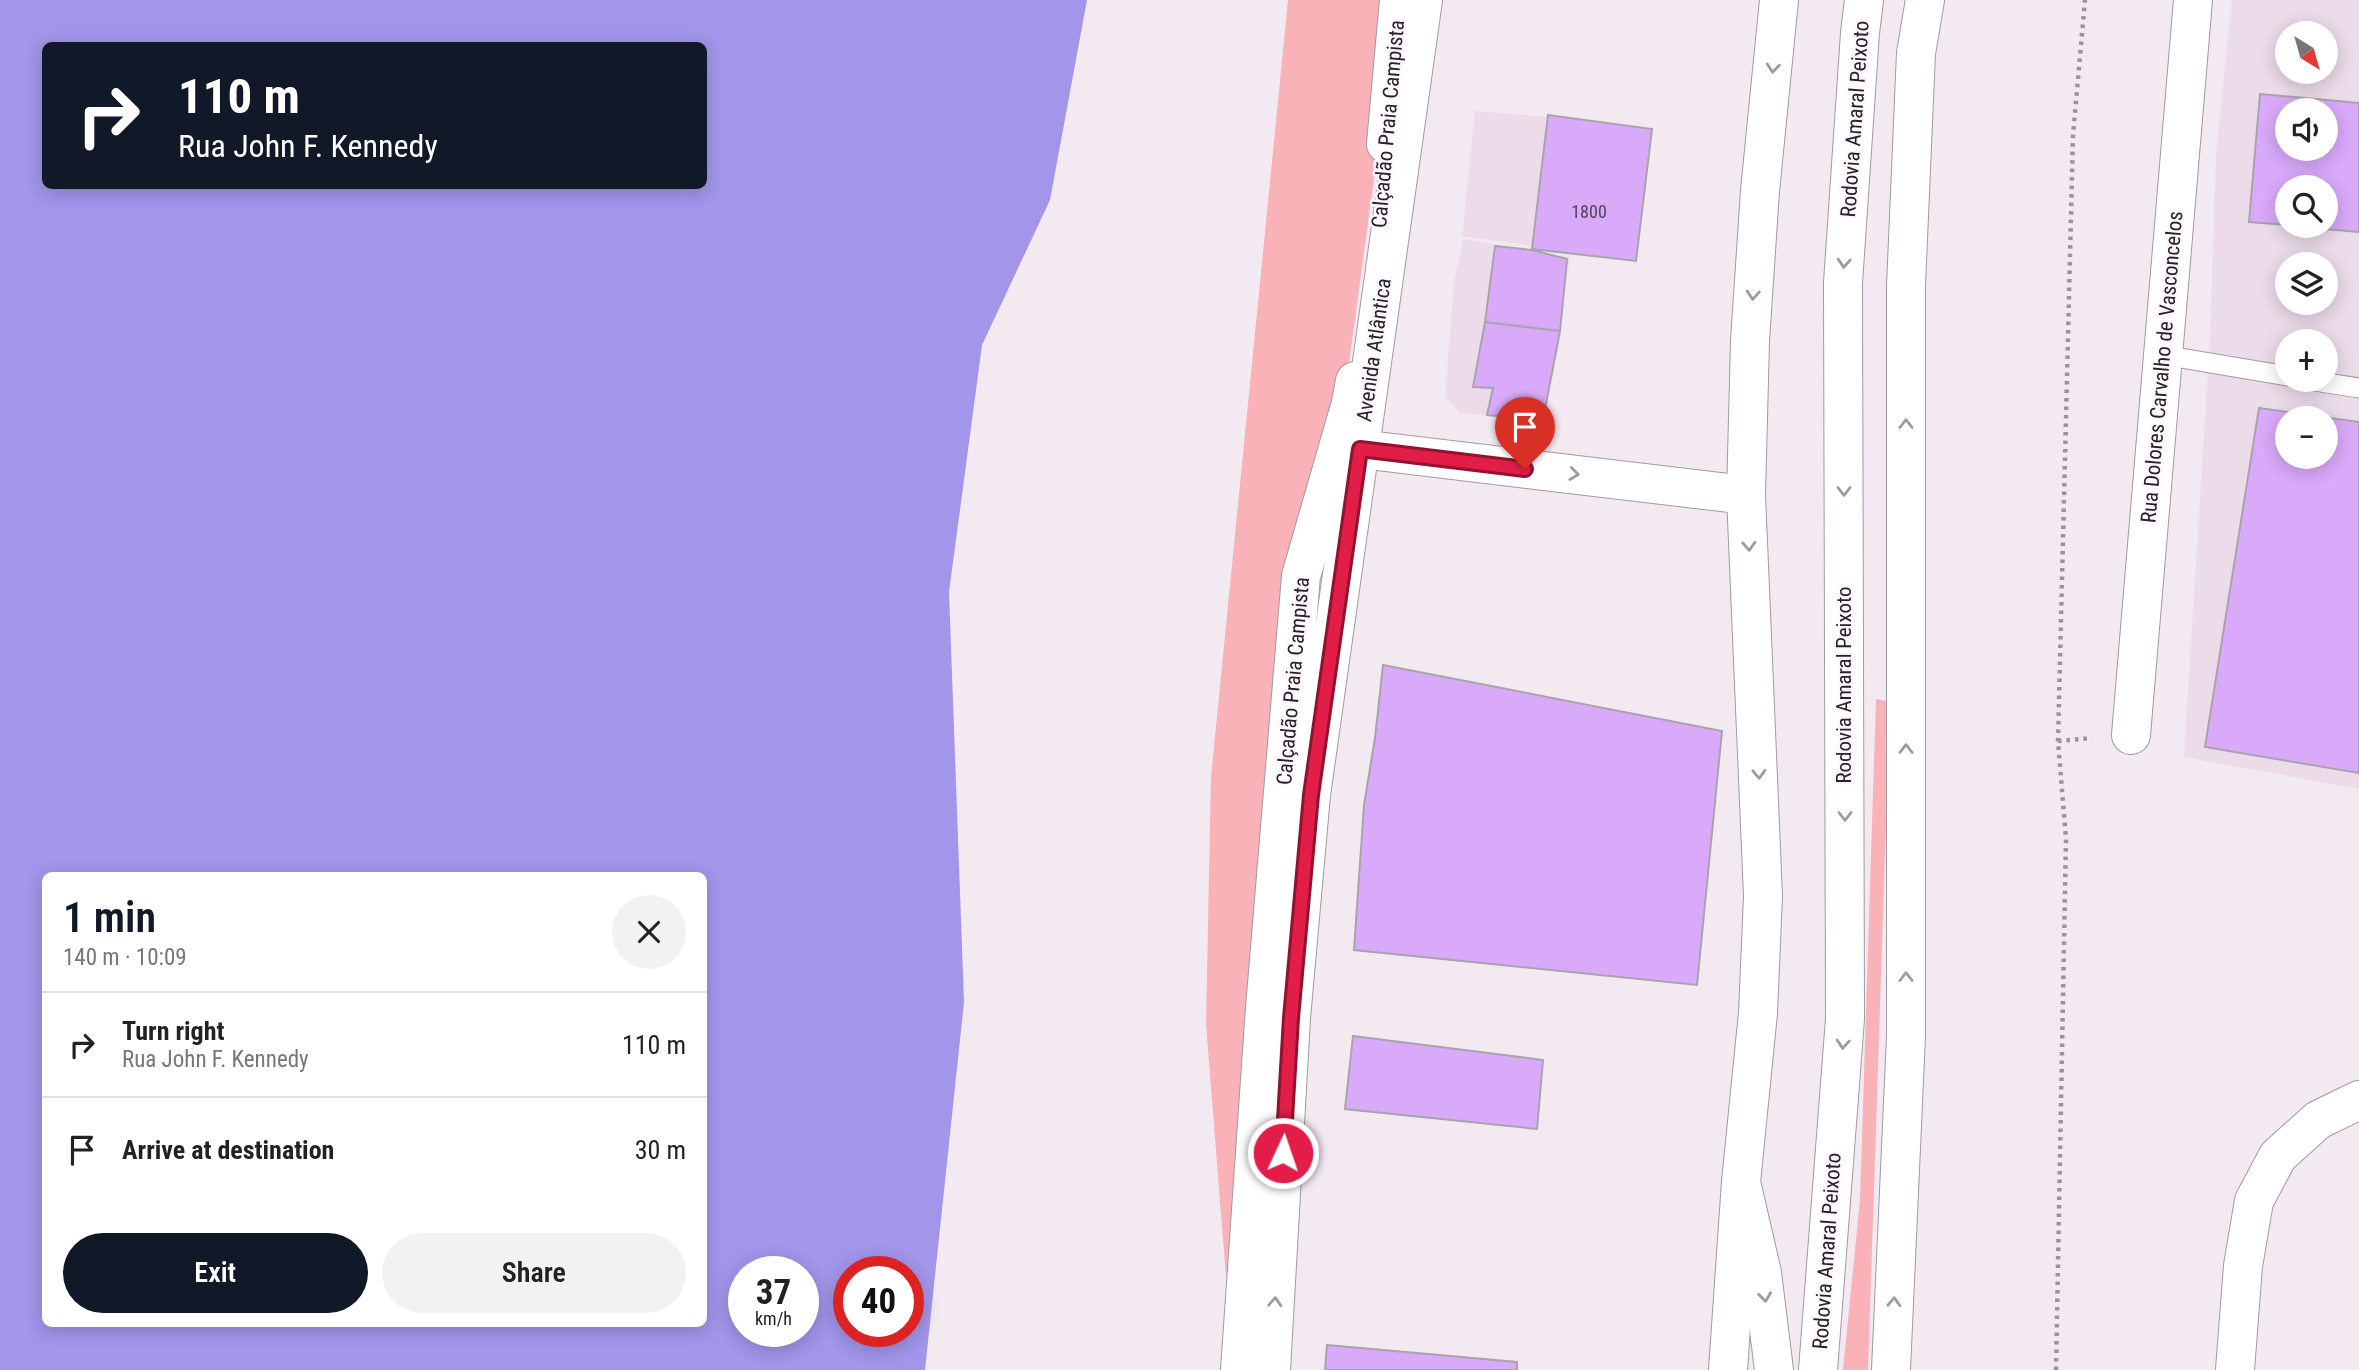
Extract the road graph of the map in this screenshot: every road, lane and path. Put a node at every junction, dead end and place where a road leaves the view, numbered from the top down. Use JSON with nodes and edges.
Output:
{"nodes":[{"id":1,"x":1399,"y":0,"type":"edge"},
{"id":2,"x":1423,"y":0,"type":"edge"},
{"id":3,"x":1779,"y":0,"type":"edge"},
{"id":4,"x":1864,"y":0,"type":"edge"},
{"id":5,"x":1925,"y":0,"type":"edge"},
{"id":6,"x":2085,"y":0,"type":"edge"},
{"id":7,"x":2193,"y":0,"type":"edge"},
{"id":8,"x":2163,"y":355,"type":"junction"},
{"id":9,"x":2275,"y":374,"type":"edge"},
{"id":10,"x":2338,"y":385,"type":"edge"},
{"id":11,"x":2359,"y":388,"type":"edge"},
{"id":12,"x":1360,"y":449,"type":"junction"},
{"id":13,"x":1746,"y":495,"type":"junction"},
{"id":14,"x":2131,"y":735,"type":"dead end"},
{"id":15,"x":2359,"y":1100,"type":"edge"},
{"id":16,"x":1741,"y":1182,"type":"junction"},
{"id":17,"x":1240,"y":1370,"type":"edge"},
{"id":18,"x":1271,"y":1370,"type":"edge"},
{"id":19,"x":1728,"y":1370,"type":"edge"},
{"id":20,"x":1774,"y":1370,"type":"edge"},
{"id":21,"x":1818,"y":1370,"type":"edge"},
{"id":22,"x":1891,"y":1370,"type":"edge"},
{"id":23,"x":2056,"y":1370,"type":"edge"},
{"id":24,"x":2235,"y":1370,"type":"edge"}],
"edges":[{"from":1,"to":17,"type":"main road","name":"Calçadão Praia Campista"},
{"from":2,"to":12,"type":"main road","name":"Avenida Atlântica"},
{"from":3,"to":13,"type":"main road","one_way":true},
{"from":4,"to":21,"type":"main road","name":"Rodovia Amaral Peixoto","one_way":true},
{"from":22,"to":5,"type":"main road","one_way":true},
{"from":6,"to":23,"type":"path"},
{"from":7,"to":8,"type":"main road","name":"Rua Dolores Carvalho de Vasconcelos"},
{"from":8,"to":9,"type":"lane"},
{"from":8,"to":14,"type":"main road","name":"Rua Dolores Carvalho de Vasconcelos"},
{"from":10,"to":11,"type":"lane"},
{"from":12,"to":13,"type":"main road","one_way":true},
{"from":18,"to":12,"type":"main road","name":"Avenida Atlântica","one_way":true},
{"from":13,"to":16,"type":"main road","one_way":true},
{"from":15,"to":24,"type":"main road"},
{"from":16,"to":19,"type":"main road"},
{"from":16,"to":20,"type":"main road","one_way":true}]}
